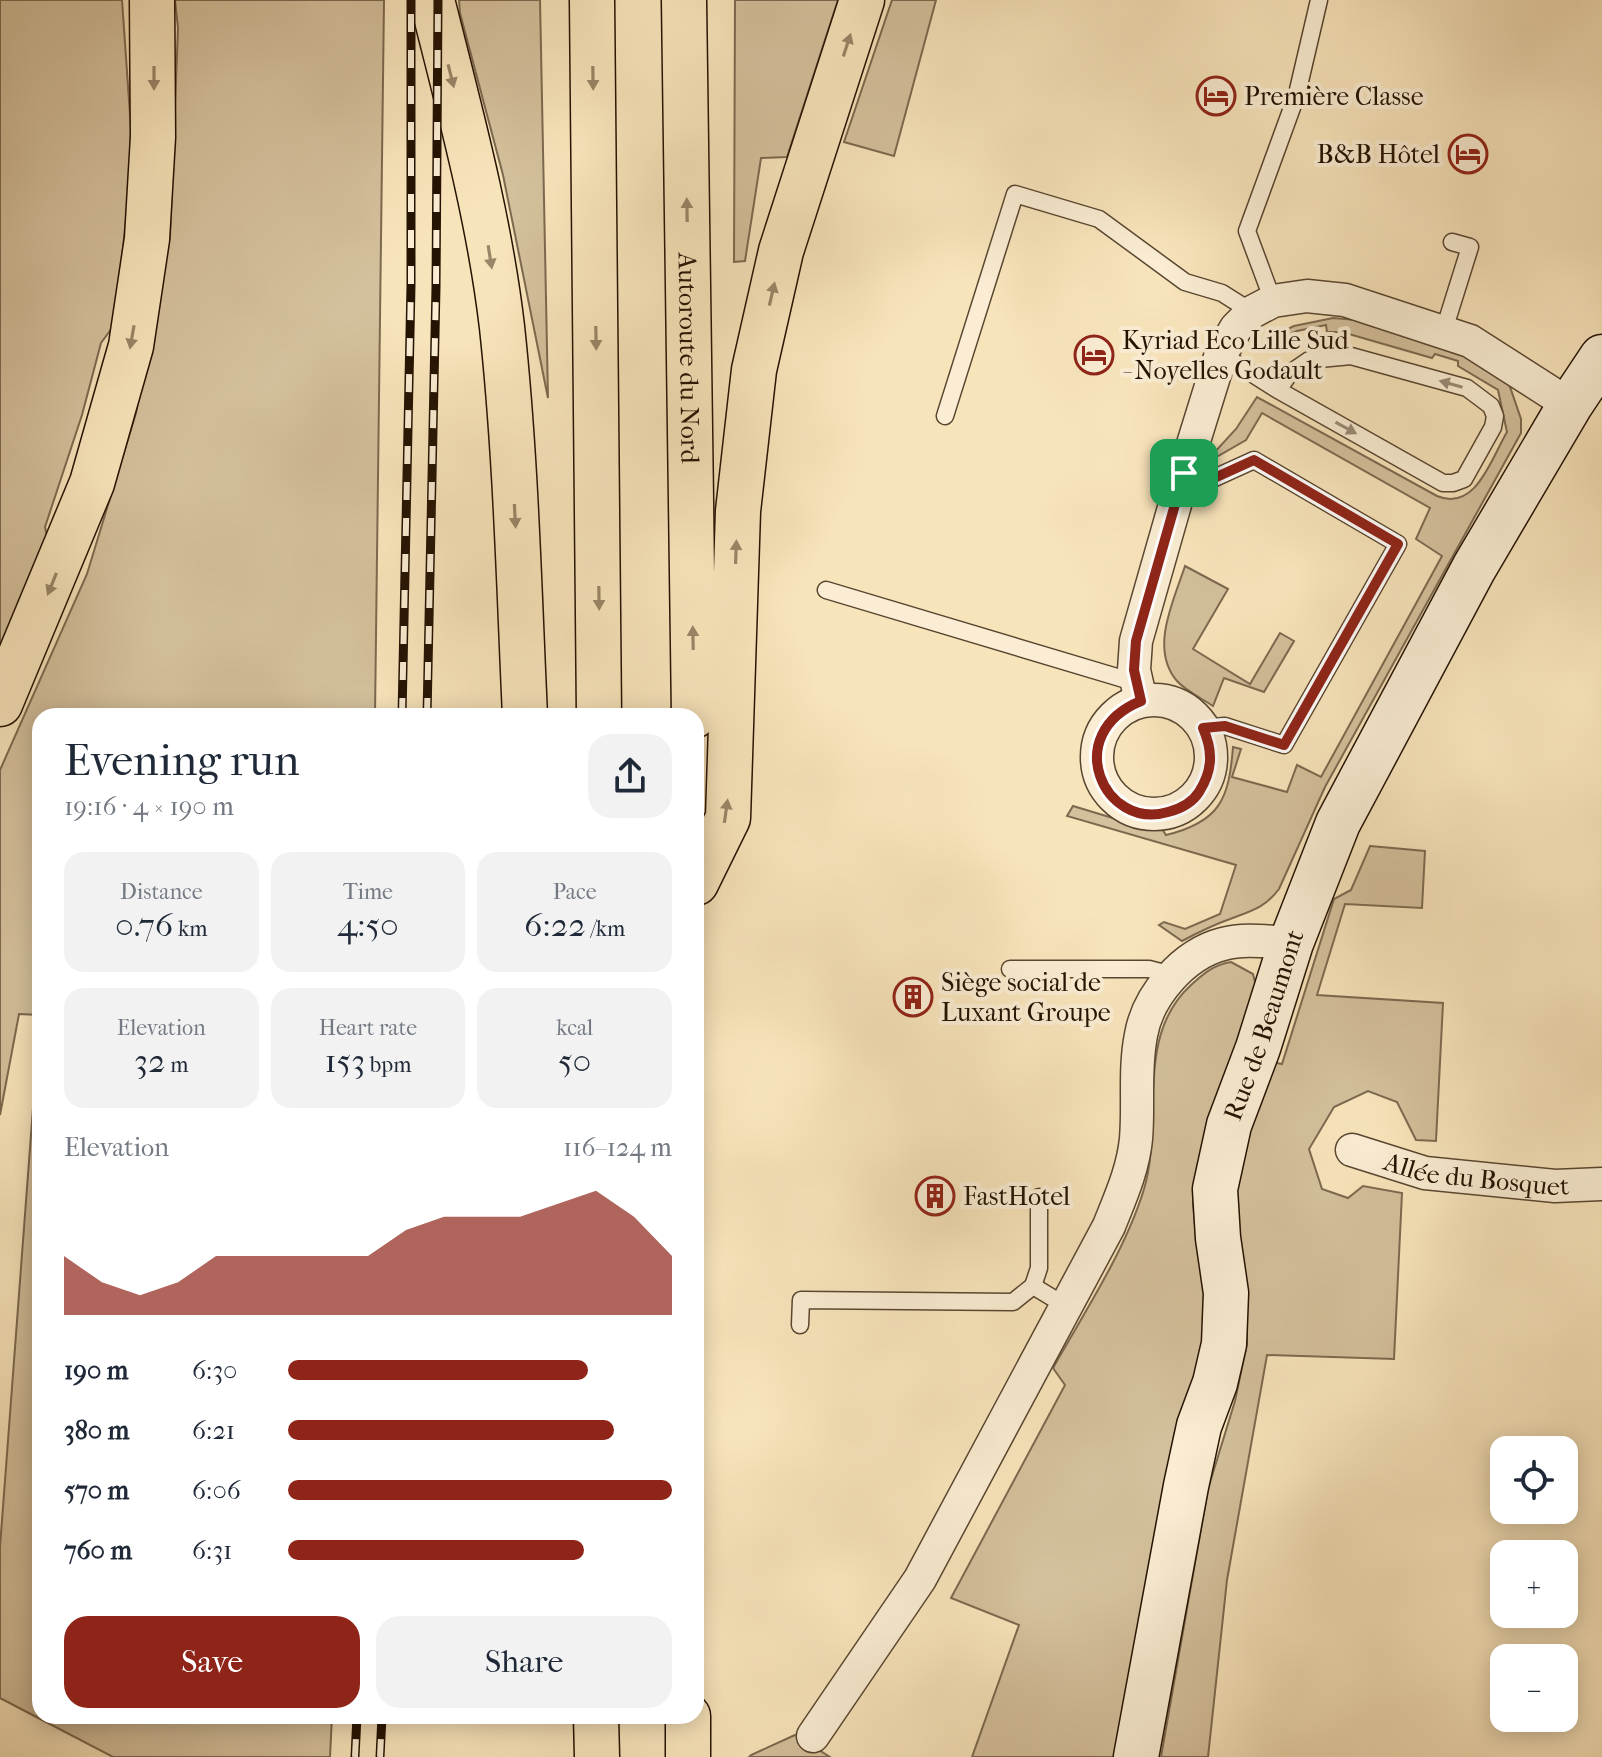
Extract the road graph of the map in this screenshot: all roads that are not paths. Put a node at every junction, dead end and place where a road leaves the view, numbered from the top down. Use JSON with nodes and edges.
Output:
{"nodes":[{"id":1,"x":152,"y":0,"type":"edge"},
{"id":2,"x":432,"y":0,"type":"edge"},
{"id":3,"x":592,"y":0,"type":"edge"},
{"id":4,"x":684,"y":0,"type":"edge"},
{"id":5,"x":862,"y":0,"type":"edge"},
{"id":6,"x":1319,"y":0,"type":"edge"},
{"id":7,"x":1452,"y":242,"type":"dead end"},
{"id":8,"x":1263,"y":307,"type":"junction"},
{"id":9,"x":1444,"y":330,"type":"junction"},
{"id":10,"x":1221,"y":354,"type":"junction"},
{"id":11,"x":1602,"y":357,"type":"edge"},
{"id":12,"x":1278,"y":390,"type":"junction"},
{"id":13,"x":1570,"y":405,"type":"junction"},
{"id":14,"x":945,"y":416,"type":"dead end"},
{"id":15,"x":1184,"y":473,"type":"junction"},
{"id":16,"x":826,"y":590,"type":"dead end"},
{"id":17,"x":1139,"y":692,"type":"junction"},
{"id":18,"x":0,"y":704,"type":"edge"},
{"id":19,"x":525,"y":708,"type":"edge"},
{"id":20,"x":599,"y":708,"type":"edge"},
{"id":21,"x":694,"y":708,"type":"edge"},
{"id":22,"x":1203,"y":728,"type":"junction"},
{"id":23,"x":704,"y":867,"type":"edge"},
{"id":24,"x":1291,"y":943,"type":"junction"},
{"id":25,"x":1010,"y":969,"type":"dead end"},
{"id":26,"x":1172,"y":975,"type":"junction"},
{"id":27,"x":1352,"y":1150,"type":"dead end"},
{"id":28,"x":1602,"y":1184,"type":"edge"},
{"id":29,"x":1039,"y":1197,"type":"dead end"},
{"id":30,"x":1033,"y":1286,"type":"junction"},
{"id":31,"x":1066,"y":1306,"type":"junction"},
{"id":32,"x":800,"y":1325,"type":"dead end"},
{"id":33,"x":596,"y":1724,"type":"edge"},
{"id":34,"x":688,"y":1724,"type":"edge"},
{"id":35,"x":813,"y":1736,"type":"dead end"},
{"id":36,"x":597,"y":1757,"type":"edge"},
{"id":37,"x":688,"y":1757,"type":"edge"},
{"id":38,"x":1136,"y":1757,"type":"edge"}],
"edges":[{"from":1,"to":18,"type":"highway","one_way":true},
{"from":2,"to":19,"type":"highway","one_way":true},
{"from":3,"to":20,"type":"highway","one_way":true},
{"from":21,"to":4,"type":"highway","name":"Autoroute du Nord","one_way":true},
{"from":23,"to":5,"type":"highway","one_way":true},
{"from":6,"to":8,"type":"lane"},
{"from":7,"to":9,"type":"lane"},
{"from":8,"to":9,"type":"street"},
{"from":8,"to":10,"type":"street"},
{"from":8,"to":14,"type":"lane"},
{"from":9,"to":13,"type":"street"},
{"from":10,"to":12,"type":"lane"},
{"from":10,"to":15,"type":"street"},
{"from":11,"to":13,"type":"street","name":"Rue de Beaumont"},
{"from":12,"to":12,"type":"lane","one_way":true},
{"from":13,"to":24,"type":"street","name":"Rue de Beaumont"},
{"from":15,"to":17,"type":"street"},
{"from":15,"to":22,"type":"lane"},
{"from":16,"to":17,"type":"lane"},
{"from":17,"to":22,"type":"street"},
{"from":17,"to":22,"type":"street"},
{"from":24,"to":26,"type":"street"},
{"from":24,"to":38,"type":"street","name":"Rue de Beaumont"},
{"from":25,"to":26,"type":"lane"},
{"from":26,"to":31,"type":"street"},
{"from":27,"to":28,"type":"street","name":"Allée du Bosquet"},
{"from":29,"to":30,"type":"lane"},
{"from":30,"to":31,"type":"lane"},
{"from":30,"to":32,"type":"lane"},
{"from":31,"to":35,"type":"street"},
{"from":33,"to":36,"type":"highway"},
{"from":34,"to":37,"type":"highway"}]}
